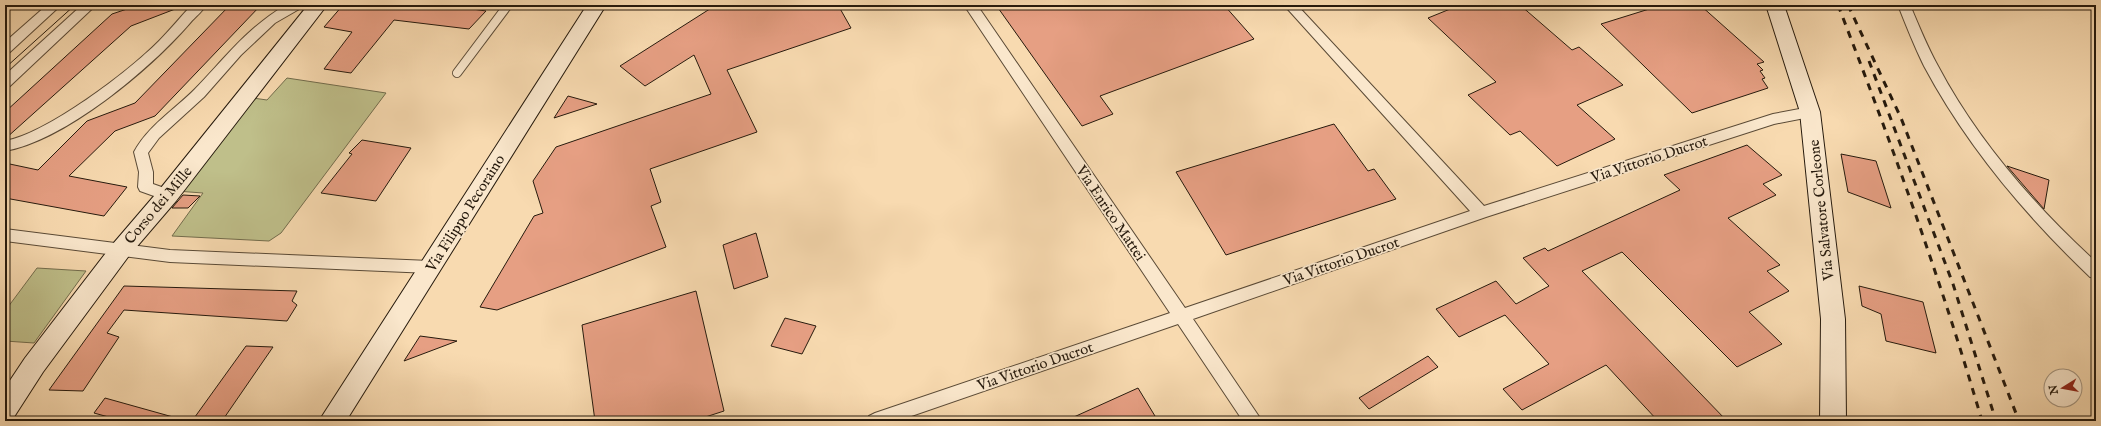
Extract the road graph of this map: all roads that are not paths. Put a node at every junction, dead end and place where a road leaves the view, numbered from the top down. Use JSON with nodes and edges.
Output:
{"nodes":[{"id":1,"x":55,"y":5,"type":"edge"},
{"id":2,"x":90,"y":5,"type":"edge"},
{"id":3,"x":200,"y":5,"type":"edge"},
{"id":4,"x":311,"y":5,"type":"edge"},
{"id":5,"x":508,"y":5,"type":"edge"},
{"id":6,"x":597,"y":5,"type":"edge"},
{"id":7,"x":970,"y":5,"type":"edge"},
{"id":8,"x":1290,"y":5,"type":"edge"},
{"id":9,"x":1775,"y":5,"type":"edge"},
{"id":10,"x":1904,"y":5,"type":"edge"},
{"id":11,"x":5,"y":49,"type":"edge"},
{"id":12,"x":456,"y":73,"type":"dead end"},
{"id":13,"x":5,"y":83,"type":"edge"},
{"id":14,"x":1810,"y":112,"type":"junction"},
{"id":15,"x":5,"y":146,"type":"edge"},
{"id":16,"x":168,"y":195,"type":"junction"},
{"id":17,"x":1481,"y":213,"type":"junction"},
{"id":18,"x":5,"y":235,"type":"edge"},
{"id":19,"x":120,"y":251,"type":"junction"},
{"id":20,"x":430,"y":267,"type":"junction"},
{"id":21,"x":2096,"y":272,"type":"edge"},
{"id":22,"x":1181,"y":316,"type":"junction"},
{"id":23,"x":5,"y":409,"type":"edge"},
{"id":24,"x":332,"y":421,"type":"edge"},
{"id":25,"x":875,"y":421,"type":"edge"},
{"id":26,"x":1253,"y":421,"type":"edge"},
{"id":27,"x":1833,"y":421,"type":"edge"}],
"edges":[{"from":1,"to":11,"type":"street"},
{"from":2,"to":13,"type":"street"},
{"from":3,"to":15,"type":"street"},
{"from":4,"to":16,"type":"street","name":"Corso dei Mille"},
{"from":4,"to":16,"type":"street"},
{"from":5,"to":12,"type":"lane"},
{"from":6,"to":20,"type":"street","name":"Via Filippo Pecoraino"},
{"from":7,"to":22,"type":"street","name":"Via Enrico Mattei"},
{"from":8,"to":17,"type":"street"},
{"from":9,"to":14,"type":"street","name":"Via Salvatore Corleone"},
{"from":10,"to":21,"type":"street"},
{"from":14,"to":17,"type":"street","name":"Via Vittorio Ducrot"},
{"from":14,"to":27,"type":"street","name":"Via Salvatore Corleone"},
{"from":16,"to":19,"type":"street","name":"Corso dei Mille"},
{"from":17,"to":22,"type":"street","name":"Via Vittorio Ducrot"},
{"from":18,"to":19,"type":"street"},
{"from":19,"to":20,"type":"street"},
{"from":19,"to":23,"type":"street","name":"Corso dei Mille"},
{"from":20,"to":24,"type":"street","name":"Via Filippo Pecoraino"},
{"from":22,"to":25,"type":"street","name":"Via Vittorio Ducrot"},
{"from":22,"to":26,"type":"street","name":"Via Enrico Mattei"}]}
